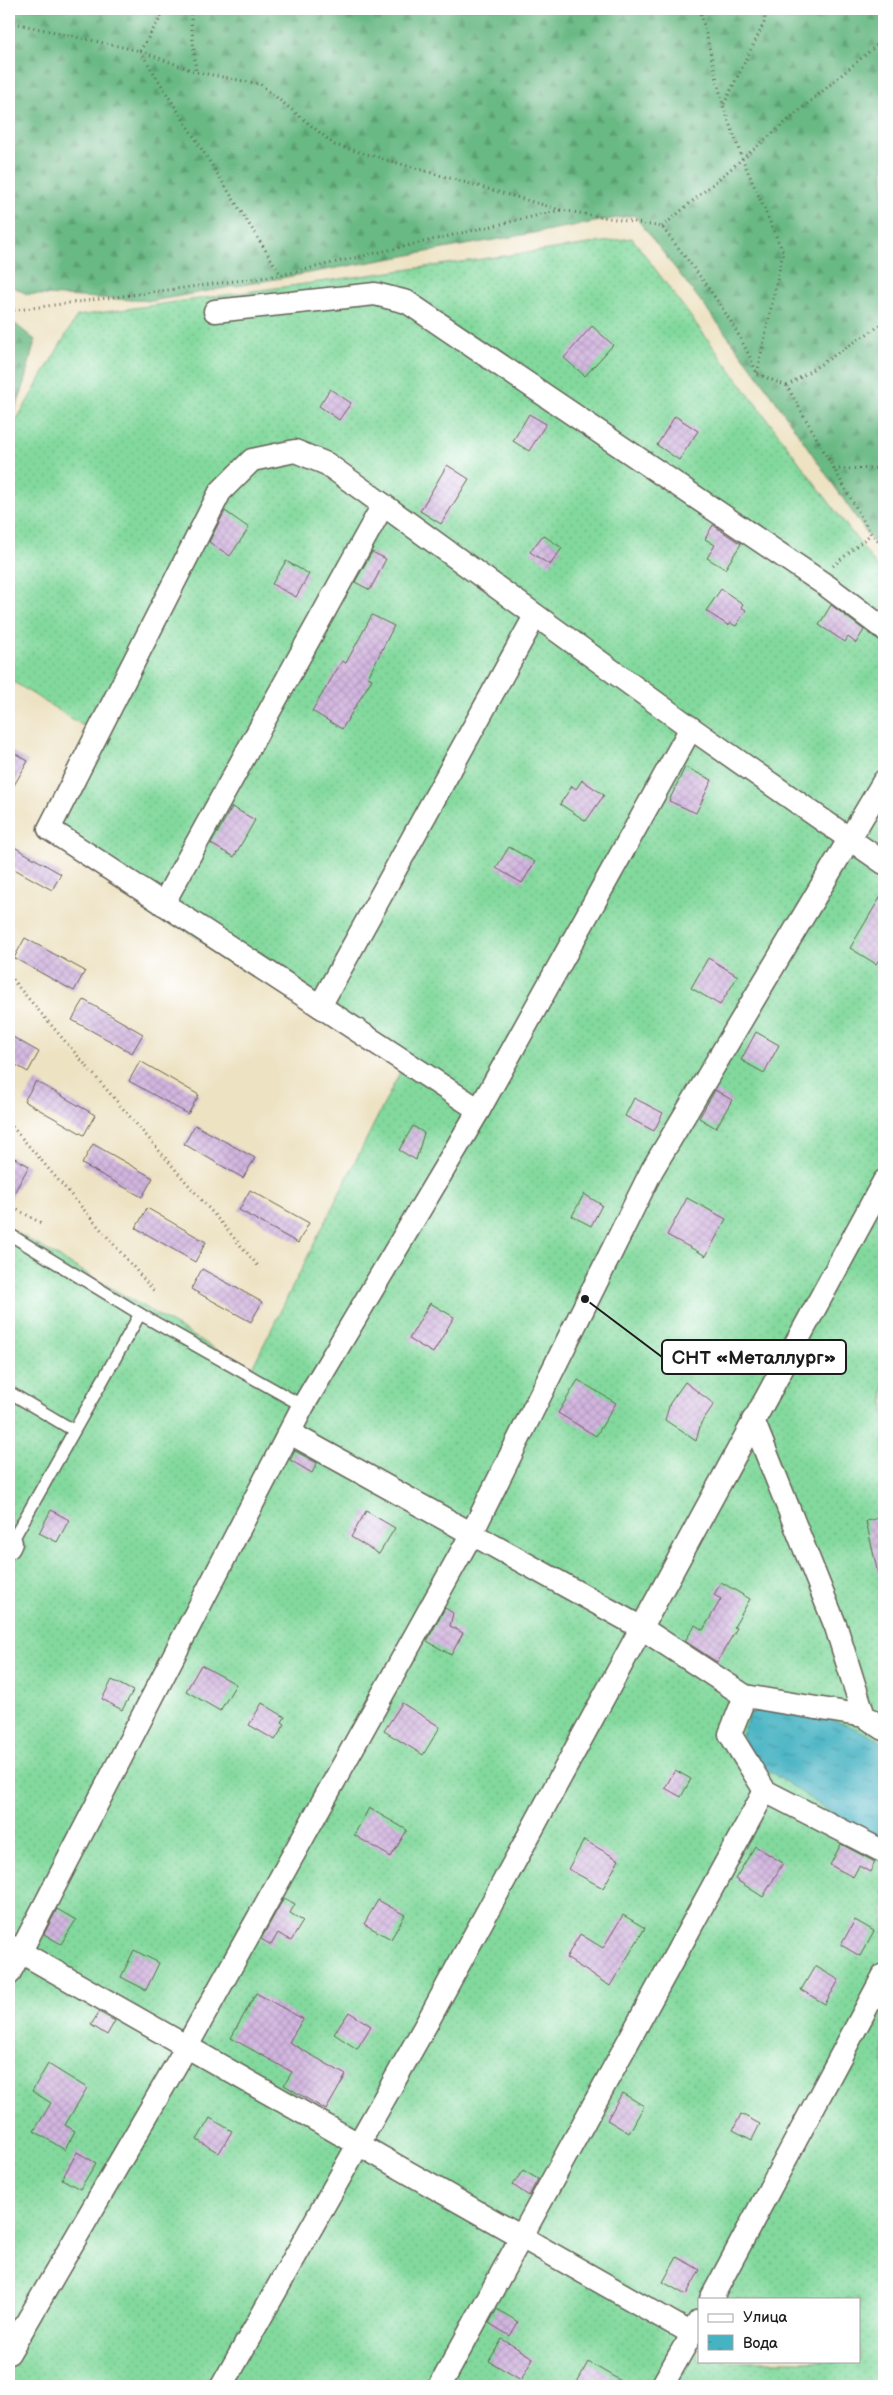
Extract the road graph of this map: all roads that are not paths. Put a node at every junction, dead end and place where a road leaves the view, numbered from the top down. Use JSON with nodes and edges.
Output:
{"nodes":[{"id":1,"x":215,"y":311,"type":"dead end"},
{"id":2,"x":383,"y":505,"type":"junction"},
{"id":3,"x":535,"y":616,"type":"junction"},
{"id":4,"x":884,"y":629,"type":"edge"},
{"id":5,"x":691,"y":728,"type":"junction"},
{"id":6,"x":884,"y":780,"type":"edge"},
{"id":7,"x":851,"y":839,"type":"junction"},
{"id":8,"x":884,"y":863,"type":"edge"},
{"id":9,"x":163,"y":904,"type":"junction"},
{"id":10,"x":320,"y":1006,"type":"junction"},
{"id":11,"x":480,"y":1110,"type":"junction"},
{"id":12,"x":884,"y":1181,"type":"edge"},
{"id":13,"x":9,"y":1234,"type":"edge"},
{"id":14,"x":140,"y":1314,"type":"junction"},
{"id":15,"x":9,"y":1392,"type":"edge"},
{"id":16,"x":303,"y":1406,"type":"junction"},
{"id":17,"x":753,"y":1420,"type":"junction"},
{"id":18,"x":73,"y":1430,"type":"junction"},
{"id":19,"x":290,"y":1433,"type":"junction"},
{"id":20,"x":471,"y":1535,"type":"junction"},
{"id":21,"x":10,"y":1544,"type":"edge"},
{"id":22,"x":640,"y":1628,"type":"junction"},
{"id":23,"x":745,"y":1696,"type":"junction"},
{"id":24,"x":864,"y":1716,"type":"junction"},
{"id":25,"x":884,"y":1729,"type":"edge"},
{"id":26,"x":765,"y":1791,"type":"junction"},
{"id":27,"x":884,"y":1852,"type":"edge"},
{"id":28,"x":15,"y":1949,"type":"edge"},
{"id":29,"x":9,"y":1974,"type":"edge"},
{"id":30,"x":884,"y":1975,"type":"edge"},
{"id":31,"x":187,"y":2046,"type":"junction"},
{"id":32,"x":358,"y":2143,"type":"junction"},
{"id":33,"x":522,"y":2237,"type":"junction"},
{"id":34,"x":712,"y":2298,"type":"edge"},
{"id":35,"x":696,"y":2327,"type":"edge"},
{"id":36,"x":9,"y":2353,"type":"edge"},
{"id":37,"x":222,"y":2386,"type":"edge"},
{"id":38,"x":440,"y":2386,"type":"edge"},
{"id":39,"x":662,"y":2386,"type":"edge"}],
"edges":[{"from":1,"to":4,"type":"street"},
{"from":2,"to":3,"type":"street"},
{"from":2,"to":9,"type":"street"},
{"from":2,"to":9,"type":"street"},
{"from":3,"to":5,"type":"street"},
{"from":3,"to":10,"type":"street"},
{"from":5,"to":7,"type":"street"},
{"from":5,"to":11,"type":"street"},
{"from":6,"to":7,"type":"street"},
{"from":7,"to":8,"type":"street"},
{"from":7,"to":20,"type":"street"},
{"from":9,"to":10,"type":"street"},
{"from":10,"to":11,"type":"street"},
{"from":11,"to":16,"type":"street"},
{"from":12,"to":17,"type":"street"},
{"from":13,"to":14,"type":"lane"},
{"from":14,"to":16,"type":"lane"},
{"from":14,"to":18,"type":"lane"},
{"from":15,"to":18,"type":"lane"},
{"from":16,"to":19,"type":"street"},
{"from":17,"to":22,"type":"street"},
{"from":17,"to":24,"type":"street"},
{"from":18,"to":21,"type":"lane"},
{"from":19,"to":20,"type":"street"},
{"from":19,"to":28,"type":"street"},
{"from":20,"to":22,"type":"street"},
{"from":20,"to":31,"type":"street"},
{"from":22,"to":23,"type":"street"},
{"from":22,"to":32,"type":"street"},
{"from":23,"to":24,"type":"street"},
{"from":23,"to":26,"type":"street"},
{"from":24,"to":25,"type":"street"},
{"from":26,"to":27,"type":"street"},
{"from":26,"to":33,"type":"street"},
{"from":28,"to":29,"type":"street"},
{"from":28,"to":31,"type":"street"},
{"from":30,"to":34,"type":"street"},
{"from":31,"to":32,"type":"street"},
{"from":31,"to":36,"type":"street"},
{"from":32,"to":33,"type":"street"},
{"from":32,"to":37,"type":"street"},
{"from":33,"to":35,"type":"street"},
{"from":33,"to":38,"type":"street"},
{"from":35,"to":39,"type":"street"}]}
